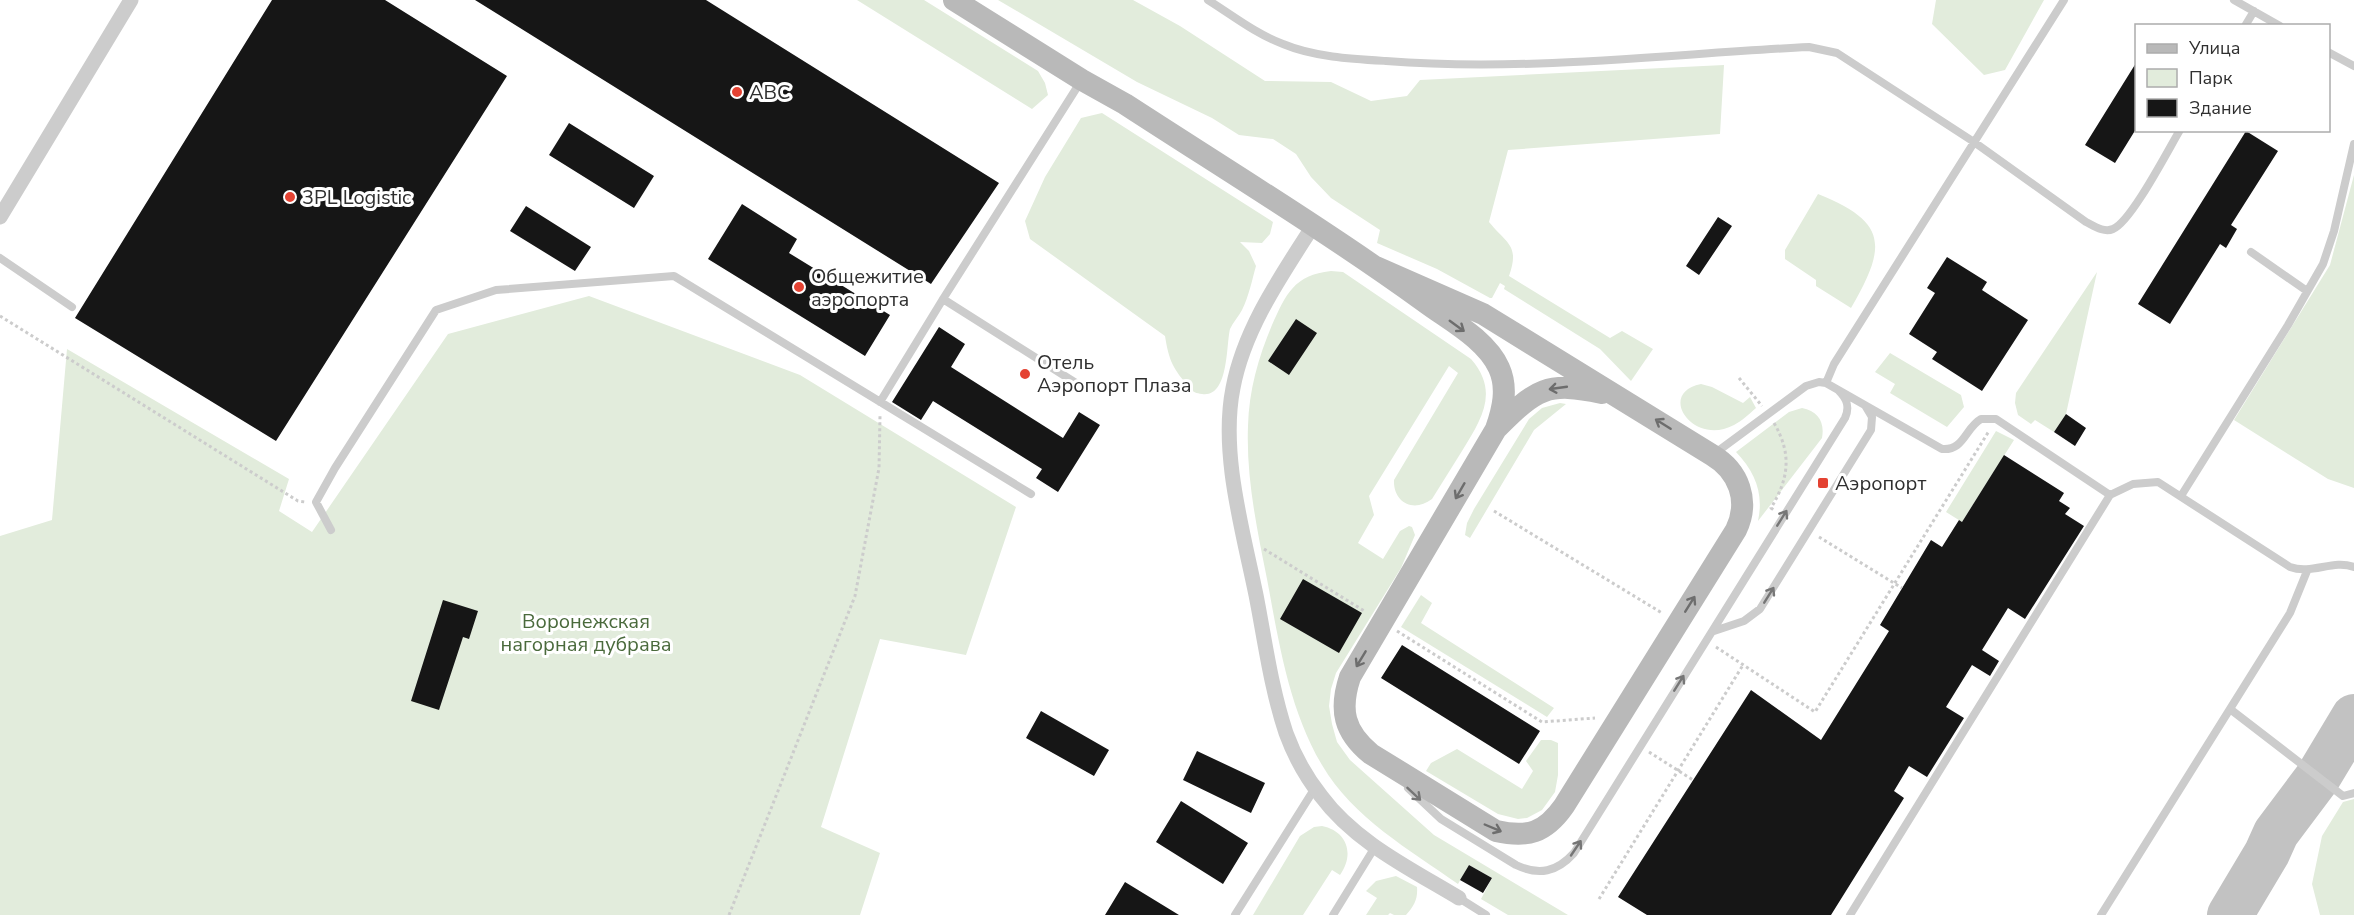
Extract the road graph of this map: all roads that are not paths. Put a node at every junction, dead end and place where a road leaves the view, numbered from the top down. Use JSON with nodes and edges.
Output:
{"nodes":[{"id":1,"x":132,"y":0,"type":"edge"},
{"id":2,"x":954,"y":0,"type":"edge"},
{"id":3,"x":1208,"y":0,"type":"edge"},
{"id":4,"x":2064,"y":0,"type":"edge"},
{"id":5,"x":2234,"y":0,"type":"edge"},
{"id":6,"x":2254,"y":11,"type":"junction"},
{"id":7,"x":2246,"y":24,"type":"edge"},
{"id":8,"x":2277,"y":24,"type":"edge"},
{"id":9,"x":2330,"y":53,"type":"edge"},
{"id":10,"x":2354,"y":66,"type":"edge"},
{"id":11,"x":1082,"y":80,"type":"junction"},
{"id":12,"x":2179,"y":132,"type":"edge"},
{"id":13,"x":1974,"y":142,"type":"junction"},
{"id":14,"x":2354,"y":144,"type":"edge"},
{"id":15,"x":0,"y":217,"type":"edge"},
{"id":16,"x":1313,"y":226,"type":"junction"},
{"id":17,"x":2251,"y":252,"type":"dead end"},
{"id":18,"x":0,"y":258,"type":"edge"},
{"id":19,"x":1376,"y":267,"type":"junction"},
{"id":20,"x":2307,"y":291,"type":"junction"},
{"id":21,"x":943,"y":299,"type":"junction"},
{"id":22,"x":72,"y":307,"type":"dead end"},
{"id":23,"x":1826,"y":383,"type":"junction"},
{"id":24,"x":1087,"y":390,"type":"dead end"},
{"id":25,"x":1839,"y":391,"type":"junction"},
{"id":26,"x":1616,"y":395,"type":"junction"},
{"id":27,"x":880,"y":402,"type":"junction"},
{"id":28,"x":1866,"y":406,"type":"junction"},
{"id":29,"x":1496,"y":429,"type":"junction"},
{"id":30,"x":1712,"y":455,"type":"junction"},
{"id":31,"x":1031,"y":494,"type":"dead end"},
{"id":32,"x":2110,"y":495,"type":"junction"},
{"id":33,"x":2181,"y":496,"type":"junction"},
{"id":34,"x":331,"y":530,"type":"dead end"},
{"id":35,"x":2354,"y":567,"type":"edge"},
{"id":36,"x":2307,"y":571,"type":"junction"},
{"id":37,"x":1706,"y":639,"type":"junction"},
{"id":38,"x":2230,"y":709,"type":"junction"},
{"id":39,"x":1371,"y":754,"type":"junction"},
{"id":40,"x":1315,"y":788,"type":"junction"},
{"id":41,"x":2354,"y":793,"type":"edge"},
{"id":42,"x":1375,"y":847,"type":"junction"},
{"id":43,"x":1459,"y":898,"type":"joint"},
{"id":44,"x":1477,"y":913,"type":"edge"},
{"id":45,"x":1235,"y":915,"type":"edge"},
{"id":46,"x":1333,"y":915,"type":"edge"},
{"id":47,"x":1486,"y":915,"type":"edge"},
{"id":48,"x":1850,"y":915,"type":"edge"},
{"id":49,"x":2101,"y":915,"type":"edge"}],
"edges":[{"from":1,"to":15,"type":"street"},
{"from":2,"to":11,"type":"main road"},
{"from":3,"to":13,"type":"lane"},
{"from":4,"to":13,"type":"lane"},
{"from":5,"to":6,"type":"lane"},
{"from":6,"to":7,"type":"lane"},
{"from":6,"to":8,"type":"lane"},
{"from":9,"to":10,"type":"lane"},
{"from":11,"to":16,"type":"main road"},
{"from":11,"to":21,"type":"lane"},
{"from":12,"to":13,"type":"lane"},
{"from":13,"to":23,"type":"lane"},
{"from":14,"to":20,"type":"lane"},
{"from":16,"to":19,"type":"main road"},
{"from":16,"to":40,"type":"street"},
{"from":17,"to":20,"type":"lane"},
{"from":18,"to":22,"type":"lane"},
{"from":19,"to":26,"type":"main road"},
{"from":19,"to":29,"type":"main road","one_way":true},
{"from":20,"to":33,"type":"lane"},
{"from":21,"to":24,"type":"lane"},
{"from":21,"to":27,"type":"lane"},
{"from":23,"to":25,"type":"lane"},
{"from":23,"to":30,"type":"lane"},
{"from":25,"to":28,"type":"lane"},
{"from":37,"to":25,"type":"lane","one_way":true},
{"from":26,"to":29,"type":"main road","one_way":true},
{"from":30,"to":26,"type":"main road","one_way":true},
{"from":27,"to":31,"type":"lane"},
{"from":27,"to":34,"type":"lane"},
{"from":28,"to":32,"type":"lane"},
{"from":37,"to":28,"type":"lane","one_way":true},
{"from":29,"to":39,"type":"main road","one_way":true},
{"from":39,"to":30,"type":"main road","one_way":true},
{"from":32,"to":33,"type":"lane"},
{"from":32,"to":48,"type":"lane"},
{"from":33,"to":36,"type":"lane"},
{"from":35,"to":36,"type":"lane"},
{"from":36,"to":38,"type":"lane"},
{"from":39,"to":37,"type":"lane","one_way":true},
{"from":38,"to":41,"type":"lane"},
{"from":38,"to":49,"type":"lane"},
{"from":40,"to":42,"type":"street"},
{"from":40,"to":45,"type":"lane"},
{"from":42,"to":43,"type":"street"},
{"from":42,"to":46,"type":"lane"},
{"from":43,"to":44,"type":"lane"},
{"from":44,"to":47,"type":"lane"}]}
